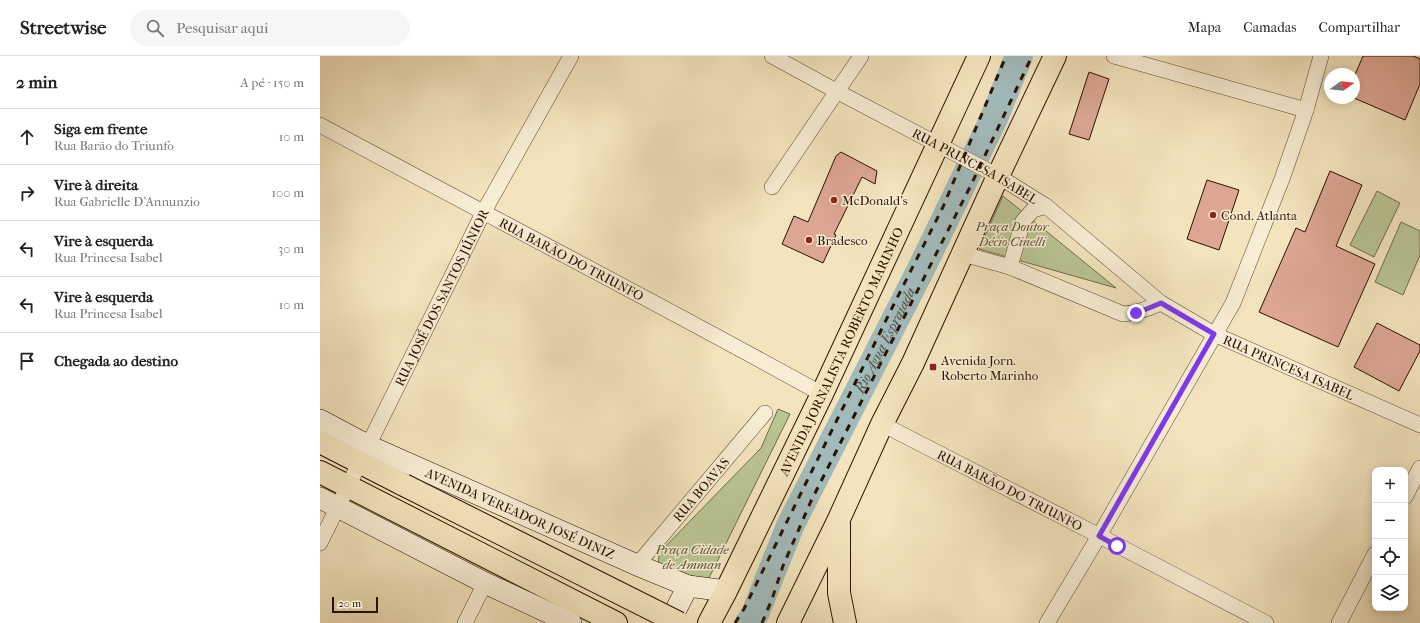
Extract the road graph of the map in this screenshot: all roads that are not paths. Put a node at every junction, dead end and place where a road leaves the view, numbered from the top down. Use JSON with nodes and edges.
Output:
{"nodes":[{"id":1,"x":571,"y":56,"type":"edge"},
{"id":2,"x":772,"y":56,"type":"edge"},
{"id":3,"x":861,"y":56,"type":"edge"},
{"id":4,"x":979,"y":56,"type":"edge"},
{"id":5,"x":1055,"y":56,"type":"edge"},
{"id":6,"x":1114,"y":56,"type":"edge"},
{"id":7,"x":1321,"y":56,"type":"edge"},
{"id":8,"x":838,"y":92,"type":"junction"},
{"id":9,"x":1306,"y":110,"type":"junction"},
{"id":10,"x":320,"y":125,"type":"edge"},
{"id":11,"x":940,"y":145,"type":"junction"},
{"id":12,"x":996,"y":175,"type":"junction"},
{"id":13,"x":772,"y":187,"type":"dead end"},
{"id":14,"x":1046,"y":206,"type":"junction"},
{"id":15,"x":484,"y":213,"type":"junction"},
{"id":16,"x":962,"y":254,"type":"junction"},
{"id":17,"x":1010,"y":266,"type":"junction"},
{"id":18,"x":1161,"y":303,"type":"junction"},
{"id":19,"x":1214,"y":334,"type":"junction"},
{"id":20,"x":822,"y":394,"type":"junction"},
{"id":21,"x":765,"y":413,"type":"dead end"},
{"id":22,"x":320,"y":420,"type":"edge"},
{"id":23,"x":882,"y":424,"type":"junction"},
{"id":24,"x":1420,"y":425,"type":"edge"},
{"id":25,"x":320,"y":442,"type":"edge"},
{"id":26,"x":365,"y":455,"type":"junction"},
{"id":27,"x":1420,"y":468,"type":"edge"},
{"id":28,"x":320,"y":472,"type":"edge"},
{"id":29,"x":349,"y":487,"type":"junction"},
{"id":30,"x":1408,"y":490,"type":"edge"},
{"id":31,"x":320,"y":498,"type":"edge"},
{"id":32,"x":338,"y":508,"type":"junction"},
{"id":33,"x":839,"y":519,"type":"junction"},
{"id":34,"x":1099,"y":536,"type":"junction"},
{"id":35,"x":320,"y":543,"type":"edge"},
{"id":36,"x":1372,"y":560,"type":"edge"},
{"id":37,"x":637,"y":565,"type":"junction"},
{"id":38,"x":485,"y":583,"type":"junction"},
{"id":39,"x":688,"y":586,"type":"junction"},
{"id":40,"x":726,"y":590,"type":"junction"},
{"id":41,"x":465,"y":623,"type":"edge"},
{"id":42,"x":571,"y":623,"type":"edge"},
{"id":43,"x":616,"y":623,"type":"edge"},
{"id":44,"x":669,"y":623,"type":"edge"},
{"id":45,"x":679,"y":623,"type":"edge"},
{"id":46,"x":709,"y":623,"type":"edge"},
{"id":47,"x":788,"y":623,"type":"edge"},
{"id":48,"x":845,"y":623,"type":"edge"},
{"id":49,"x":1047,"y":623,"type":"edge"},
{"id":50,"x":1266,"y":623,"type":"edge"},
{"id":51,"x":1339,"y":623,"type":"edge"}],
"edges":[{"from":1,"to":15,"type":"street","name":"RUA JOSÉ DOS SANTOS JÚNIOR"},
{"from":2,"to":8,"type":"street","name":"RUA PRINCESA ISABEL"},
{"from":3,"to":8,"type":"street"},
{"from":4,"to":11,"type":"main road","name":"AVENIDA JORNALISTA ROBERTO MARINHO"},
{"from":5,"to":12,"type":"main road"},
{"from":6,"to":9,"type":"street"},
{"from":7,"to":9,"type":"street"},
{"from":8,"to":11,"type":"street","name":"RUA PRINCESA ISABEL"},
{"from":8,"to":13,"type":"street"},
{"from":9,"to":19,"type":"street"},
{"from":10,"to":15,"type":"street","name":"RUA BARÃO DO TRIUNFO"},
{"from":11,"to":12,"type":"street","name":"RUA PRINCESA ISABEL"},
{"from":11,"to":20,"type":"main road","name":"AVENIDA JORNALISTA ROBERTO MARINHO"},
{"from":12,"to":14,"type":"street","name":"RUA PRINCESA ISABEL"},
{"from":12,"to":16,"type":"main road"},
{"from":14,"to":17,"type":"street"},
{"from":14,"to":18,"type":"street","name":"RUA PRINCESA ISABEL"},
{"from":15,"to":20,"type":"street","name":"RUA BARÃO DO TRIUNFO"},
{"from":15,"to":26,"type":"street","name":"RUA JOSÉ DOS SANTOS JÚNIOR"},
{"from":16,"to":17,"type":"street"},
{"from":16,"to":23,"type":"main road"},
{"from":17,"to":18,"type":"street"},
{"from":18,"to":19,"type":"street","name":"RUA PRINCESA ISABEL"},
{"from":19,"to":24,"type":"street","name":"RUA PRINCESA ISABEL"},
{"from":19,"to":34,"type":"street"},
{"from":20,"to":40,"type":"main road","name":"AVENIDA JORNALISTA ROBERTO MARINHO"},
{"from":21,"to":37,"type":"street","name":"RUA BOAVAS"},
{"from":22,"to":26,"type":"street","name":"AVENIDA VEREADOR JOSÉ DINIZ"},
{"from":23,"to":33,"type":"main road"},
{"from":23,"to":34,"type":"street","name":"RUA BARÃO DO TRIUNFO"},
{"from":25,"to":26,"type":"main road","name":"AVENIDA VEREADOR JOSÉ DINIZ"},
{"from":26,"to":29,"type":"street","name":"RUA JOSÉ DOS SANTOS JÚNIOR"},
{"from":26,"to":37,"type":"street","name":"AVENIDA VEREADOR JOSÉ DINIZ"},
{"from":26,"to":45,"type":"main road","name":"AVENIDA VEREADOR JOSÉ DINIZ","bridge":true},
{"from":27,"to":30,"type":"street"},
{"from":28,"to":29,"type":"main road"},
{"from":29,"to":32,"type":"street","name":"RUA JOSÉ DOS SANTOS JÚNIOR"},
{"from":29,"to":43,"type":"main road"},
{"from":31,"to":32,"type":"street"},
{"from":32,"to":35,"type":"street","name":"RUA JOSÉ DOS SANTOS JÚNIOR"},
{"from":32,"to":38,"type":"street"},
{"from":33,"to":47,"type":"main road"},
{"from":33,"to":48,"type":"main road"},
{"from":34,"to":49,"type":"street"},
{"from":34,"to":50,"type":"street","name":"RUA BARÃO DO TRIUNFO"},
{"from":36,"to":51,"type":"street"},
{"from":37,"to":39,"type":"street","name":"AVENIDA VEREADOR JOSÉ DINIZ"},
{"from":38,"to":41,"type":"street"},
{"from":38,"to":42,"type":"street"},
{"from":39,"to":40,"type":"street","name":"AVENIDA VEREADOR JOSÉ DINIZ"},
{"from":39,"to":44,"type":"street"},
{"from":40,"to":46,"type":"main road","name":"AVENIDA JORNALISTA ROBERTO MARINHO"}]}
